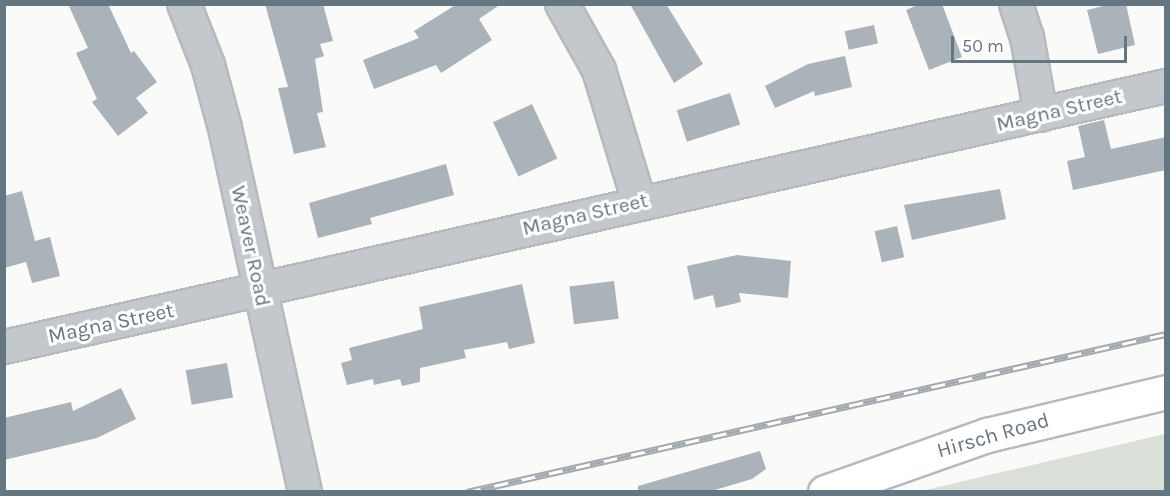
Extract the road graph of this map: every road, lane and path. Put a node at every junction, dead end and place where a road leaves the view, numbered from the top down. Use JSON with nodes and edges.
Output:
{"nodes":[{"id":1,"x":184,"y":4,"type":"edge"},
{"id":2,"x":562,"y":4,"type":"edge"},
{"id":3,"x":1016,"y":4,"type":"edge"},
{"id":4,"x":1166,"y":86,"type":"edge"},
{"id":5,"x":1041,"y":115,"type":"junction"},
{"id":6,"x":639,"y":201,"type":"junction"},
{"id":7,"x":261,"y":290,"type":"junction"},
{"id":8,"x":4,"y":347,"type":"edge"},
{"id":9,"x":1166,"y":392,"type":"edge"},
{"id":10,"x":305,"y":492,"type":"edge"},
{"id":11,"x":825,"y":492,"type":"edge"}],
"edges":[{"from":1,"to":7,"type":"street","name":"Weaver Road"},
{"from":2,"to":6,"type":"street"},
{"from":3,"to":5,"type":"street"},
{"from":4,"to":5,"type":"street","name":"Magna Street"},
{"from":5,"to":6,"type":"street","name":"Magna Street"},
{"from":6,"to":7,"type":"street","name":"Magna Street"},
{"from":7,"to":8,"type":"street","name":"Magna Street"},
{"from":7,"to":10,"type":"street","name":"Weaver Road"},
{"from":9,"to":11,"type":"main road","name":"Hirsch Road"}]}
